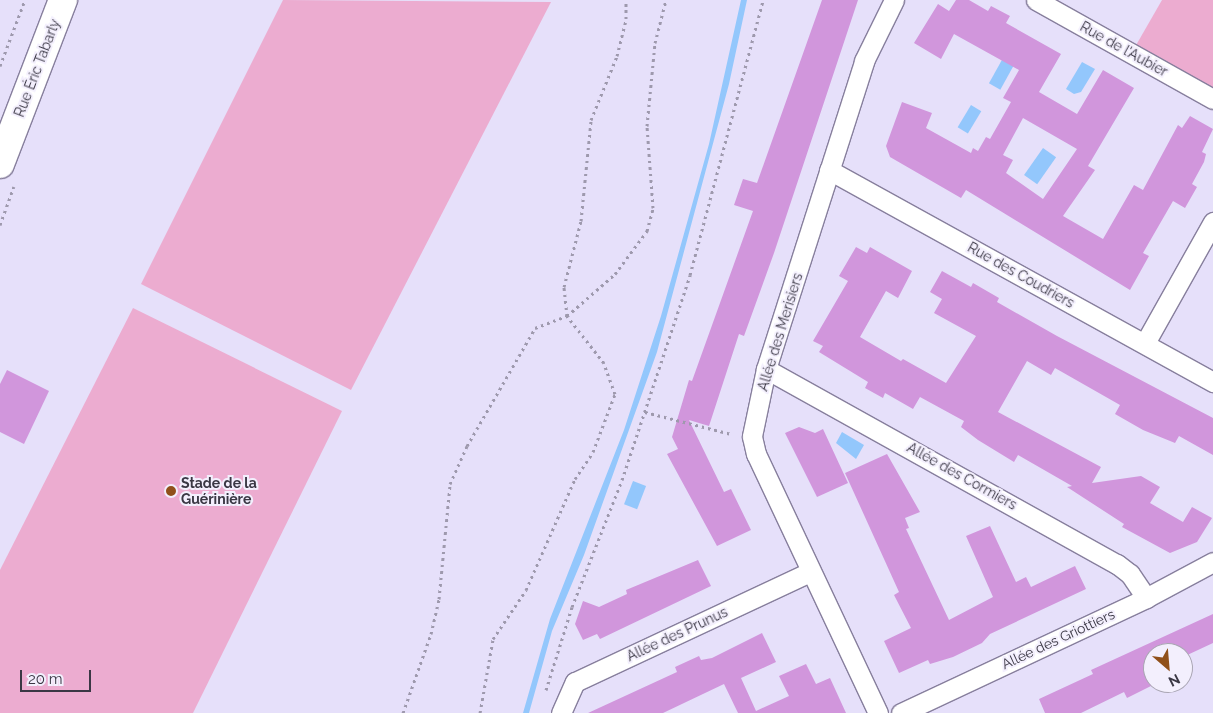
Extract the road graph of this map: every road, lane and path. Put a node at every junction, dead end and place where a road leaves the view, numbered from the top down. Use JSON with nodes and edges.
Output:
{"nodes":[{"id":1,"x":25,"y":0,"type":"edge"},
{"id":2,"x":63,"y":0,"type":"edge"},
{"id":3,"x":626,"y":0,"type":"edge"},
{"id":4,"x":666,"y":0,"type":"edge"},
{"id":5,"x":763,"y":0,"type":"edge"},
{"id":6,"x":894,"y":0,"type":"edge"},
{"id":7,"x":1036,"y":0,"type":"edge"},
{"id":8,"x":0,"y":66,"type":"edge"},
{"id":9,"x":1213,"y":98,"type":"edge"},
{"id":10,"x":0,"y":164,"type":"edge"},
{"id":11,"x":829,"y":170,"type":"junction"},
{"id":12,"x":1213,"y":222,"type":"edge"},
{"id":13,"x":567,"y":316,"type":"junction"},
{"id":14,"x":1145,"y":343,"type":"junction"},
{"id":15,"x":766,"y":369,"type":"junction"},
{"id":16,"x":1213,"y":382,"type":"edge"},
{"id":17,"x":645,"y":412,"type":"junction"},
{"id":18,"x":752,"y":436,"type":"junction"},
{"id":19,"x":1213,"y":562,"type":"edge"},
{"id":20,"x":810,"y":572,"type":"junction"},
{"id":21,"x":1146,"y":598,"type":"junction"},
{"id":22,"x":544,"y":695,"type":"dead end"},
{"id":23,"x":403,"y":713,"type":"edge"},
{"id":24,"x":480,"y":713,"type":"edge"},
{"id":25,"x":562,"y":713,"type":"edge"},
{"id":26,"x":878,"y":713,"type":"edge"},
{"id":27,"x":901,"y":713,"type":"edge"}],
"edges":[{"from":1,"to":8,"type":"path"},
{"from":2,"to":10,"type":"street","name":"Rue Éric Tabarly"},
{"from":3,"to":13,"type":"path"},
{"from":4,"to":13,"type":"path"},
{"from":5,"to":17,"type":"path"},
{"from":6,"to":11,"type":"street","name":"Allée des Merisiers"},
{"from":7,"to":9,"type":"street","name":"Rue de l'Aubier"},
{"from":11,"to":14,"type":"street","name":"Rue des Coudriers"},
{"from":11,"to":15,"type":"street","name":"Allée des Merisiers"},
{"from":12,"to":14,"type":"street"},
{"from":13,"to":23,"type":"path"},
{"from":13,"to":24,"type":"path"},
{"from":14,"to":16,"type":"street","name":"Rue des Coudriers"},
{"from":15,"to":18,"type":"street","name":"Allée des Merisiers"},
{"from":15,"to":21,"type":"street","name":"Allée des Cormiers"},
{"from":17,"to":18,"type":"path"},
{"from":17,"to":22,"type":"path"},
{"from":18,"to":20,"type":"street","name":"Allée des Merisiers"},
{"from":19,"to":21,"type":"street","name":"Allée des Griottiers"},
{"from":20,"to":25,"type":"street","name":"Allée des Prunus"},
{"from":20,"to":26,"type":"street","name":"Allée des Merisiers"},
{"from":21,"to":27,"type":"street","name":"Allée des Griottiers"}]}
